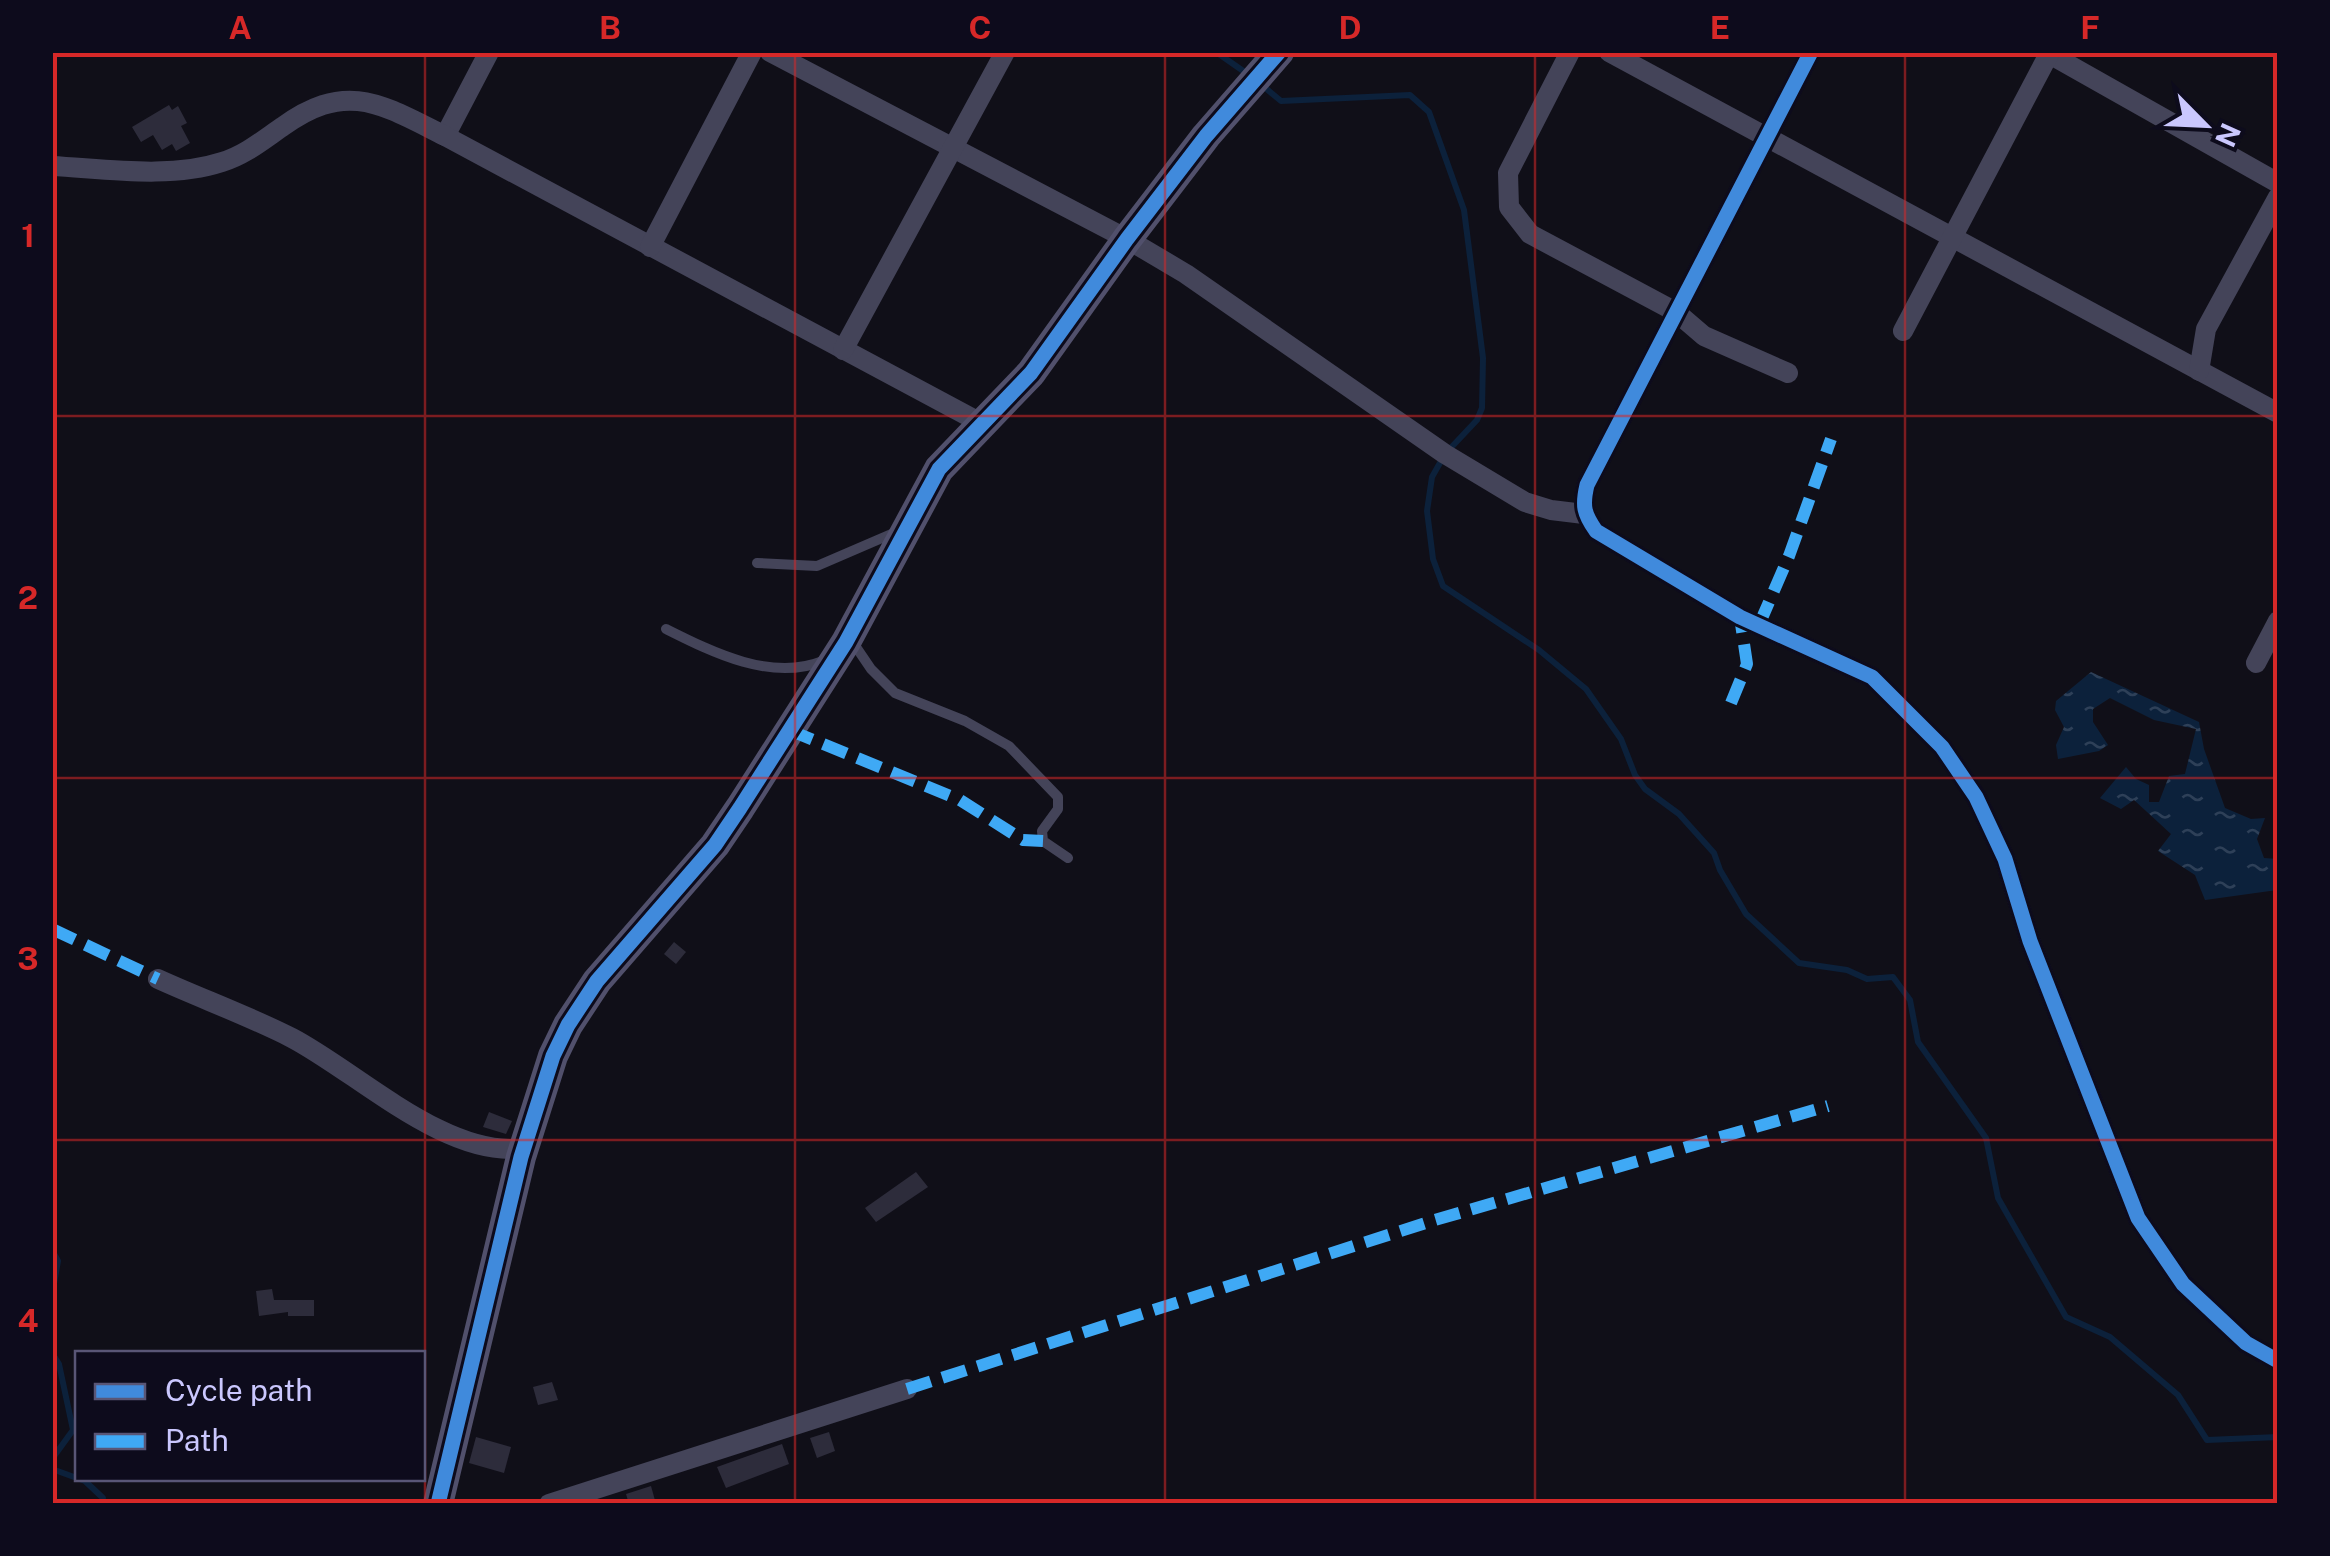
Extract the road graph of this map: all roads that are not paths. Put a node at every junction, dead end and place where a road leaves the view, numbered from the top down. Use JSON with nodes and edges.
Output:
{"nodes":[{"id":1,"x":489,"y":52,"type":"edge"},
{"id":2,"x":752,"y":52,"type":"edge"},
{"id":3,"x":770,"y":52,"type":"edge"},
{"id":4,"x":1005,"y":52,"type":"edge"},
{"id":5,"x":1278,"y":52,"type":"edge"},
{"id":6,"x":1570,"y":52,"type":"edge"},
{"id":7,"x":1609,"y":52,"type":"edge"},
{"id":8,"x":1811,"y":52,"type":"edge"},
{"id":9,"x":2048,"y":53,"type":"edge"},
{"id":10,"x":1767,"y":135,"type":"junction"},
{"id":11,"x":445,"y":136,"type":"junction"},
{"id":12,"x":954,"y":147,"type":"junction"},
{"id":13,"x":52,"y":166,"type":"edge"},
{"id":14,"x":2278,"y":182,"type":"edge"},
{"id":15,"x":2278,"y":197,"type":"edge"},
{"id":16,"x":1952,"y":236,"type":"junction"},
{"id":17,"x":1127,"y":239,"type":"junction"},
{"id":18,"x":650,"y":247,"type":"junction"},
{"id":19,"x":1676,"y":312,"type":"junction"},
{"id":20,"x":1903,"y":331,"type":"dead end"},
{"id":21,"x":842,"y":350,"type":"junction"},
{"id":22,"x":2199,"y":371,"type":"junction"},
{"id":23,"x":1788,"y":372,"type":"dead end"},
{"id":24,"x":2278,"y":413,"type":"edge"},
{"id":25,"x":980,"y":423,"type":"junction"},
{"id":26,"x":1584,"y":514,"type":"junction"},
{"id":27,"x":906,"y":528,"type":"junction"},
{"id":28,"x":757,"y":563,"type":"dead end"},
{"id":29,"x":2278,"y":621,"type":"edge"},
{"id":30,"x":666,"y":629,"type":"dead end"},
{"id":31,"x":843,"y":646,"type":"junction"},
{"id":32,"x":2256,"y":663,"type":"dead end"},
{"id":33,"x":1068,"y":858,"type":"dead end"},
{"id":34,"x":158,"y":979,"type":"dead end"},
{"id":35,"x":523,"y":1148,"type":"junction"},
{"id":36,"x":2278,"y":1361,"type":"edge"},
{"id":37,"x":907,"y":1389,"type":"dead end"},
{"id":38,"x":605,"y":1495,"type":"edge"},
{"id":39,"x":438,"y":1504,"type":"edge"},
{"id":40,"x":549,"y":1504,"type":"edge"}],
"edges":[{"from":1,"to":11,"type":"street"},
{"from":2,"to":18,"type":"street"},
{"from":3,"to":12,"type":"street"},
{"from":4,"to":12,"type":"street"},
{"from":5,"to":17,"type":"street"},
{"from":6,"to":19,"type":"street"},
{"from":7,"to":10,"type":"street"},
{"from":8,"to":10,"type":"street"},
{"from":9,"to":14,"type":"street"},
{"from":9,"to":16,"type":"street"},
{"from":10,"to":16,"type":"street"},
{"from":10,"to":19,"type":"street"},
{"from":11,"to":13,"type":"street"},
{"from":11,"to":18,"type":"street"},
{"from":12,"to":17,"type":"street"},
{"from":12,"to":21,"type":"street"},
{"from":15,"to":22,"type":"street"},
{"from":16,"to":20,"type":"street"},
{"from":16,"to":22,"type":"street"},
{"from":17,"to":25,"type":"street"},
{"from":17,"to":26,"type":"street"},
{"from":18,"to":21,"type":"street"},
{"from":19,"to":23,"type":"street"},
{"from":19,"to":26,"type":"street"},
{"from":21,"to":25,"type":"street"},
{"from":22,"to":24,"type":"street"},
{"from":25,"to":27,"type":"street"},
{"from":26,"to":36,"type":"street"},
{"from":27,"to":28,"type":"lane"},
{"from":27,"to":31,"type":"street"},
{"from":29,"to":32,"type":"street"},
{"from":30,"to":31,"type":"lane"},
{"from":31,"to":33,"type":"lane"},
{"from":31,"to":35,"type":"street"},
{"from":34,"to":35,"type":"street"},
{"from":35,"to":39,"type":"street"},
{"from":37,"to":38,"type":"street"},
{"from":38,"to":40,"type":"street"}]}
